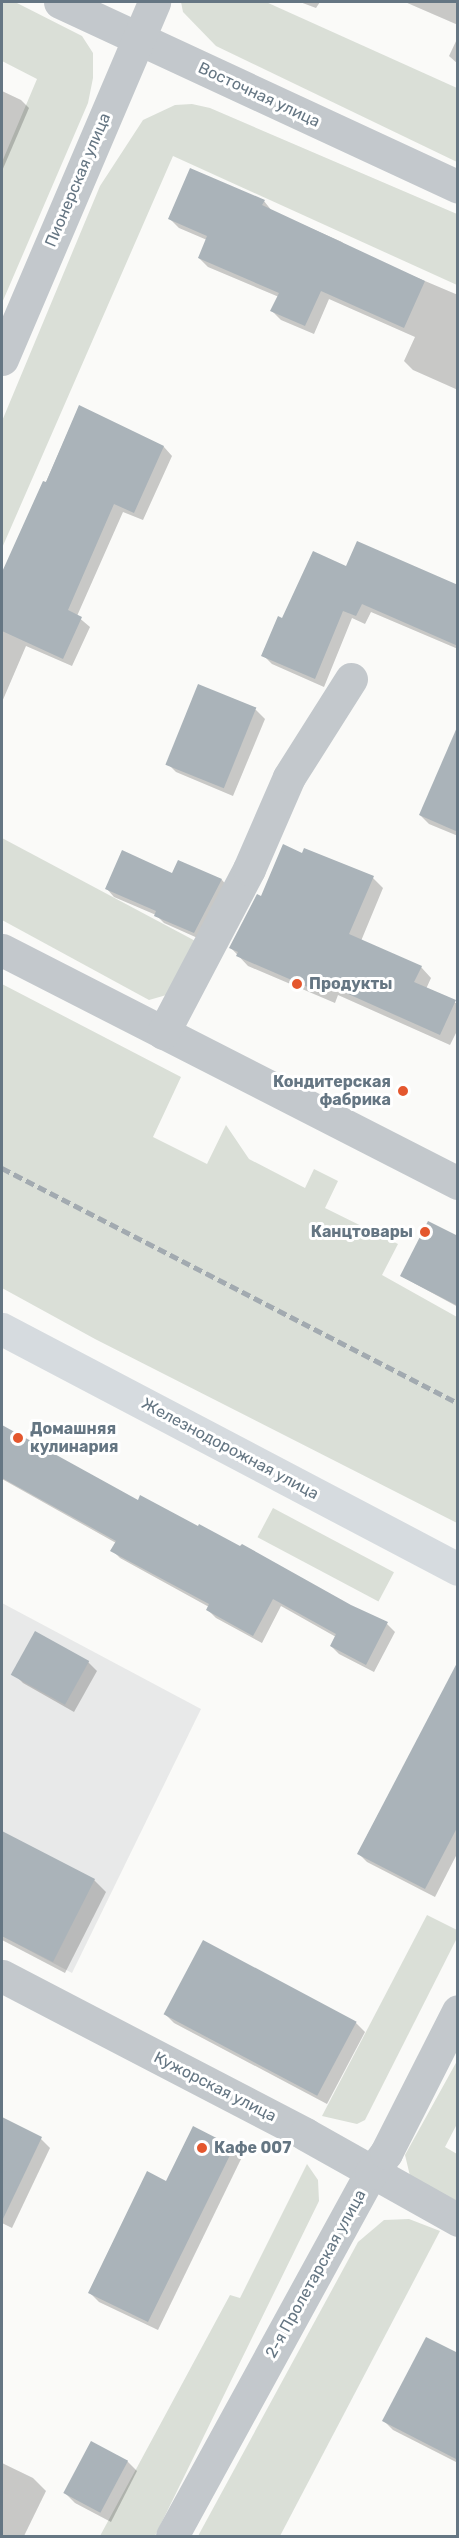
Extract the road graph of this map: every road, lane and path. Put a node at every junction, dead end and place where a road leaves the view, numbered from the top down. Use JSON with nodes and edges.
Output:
{"nodes":[{"id":1,"x":60,"y":2,"type":"edge"},
{"id":2,"x":154,"y":2,"type":"edge"},
{"id":3,"x":138,"y":39,"type":"junction"},
{"id":4,"x":458,"y":187,"type":"edge"},
{"id":5,"x":2,"y":359,"type":"edge"},
{"id":6,"x":351,"y":679,"type":"dead end"},
{"id":7,"x":2,"y":950,"type":"edge"},
{"id":8,"x":163,"y":1033,"type":"junction"},
{"id":9,"x":458,"y":1184,"type":"edge"},
{"id":10,"x":2,"y":1329,"type":"edge"},
{"id":11,"x":458,"y":1569,"type":"edge"},
{"id":12,"x":2,"y":1976,"type":"edge"},
{"id":13,"x":458,"y":2011,"type":"edge"},
{"id":14,"x":371,"y":2173,"type":"junction"},
{"id":15,"x":458,"y":2220,"type":"edge"},
{"id":16,"x":171,"y":2536,"type":"edge"}],
"edges":[{"from":1,"to":3,"type":"street","name":"Восточная улица"},
{"from":2,"to":3,"type":"street","name":"Пионерская улица"},
{"from":3,"to":4,"type":"street","name":"Восточная улица"},
{"from":3,"to":5,"type":"street","name":"Пионерская улица"},
{"from":6,"to":8,"type":"street"},
{"from":7,"to":8,"type":"street"},
{"from":8,"to":9,"type":"street"},
{"from":10,"to":11,"type":"main road","name":"Железнодорожная улица"},
{"from":12,"to":14,"type":"street","name":"Кужорская улица"},
{"from":13,"to":14,"type":"street","name":"2-я Пролетарская улица"},
{"from":14,"to":15,"type":"street","name":"Кужорская улица"},
{"from":14,"to":16,"type":"street","name":"2-я Пролетарская улица"}]}
